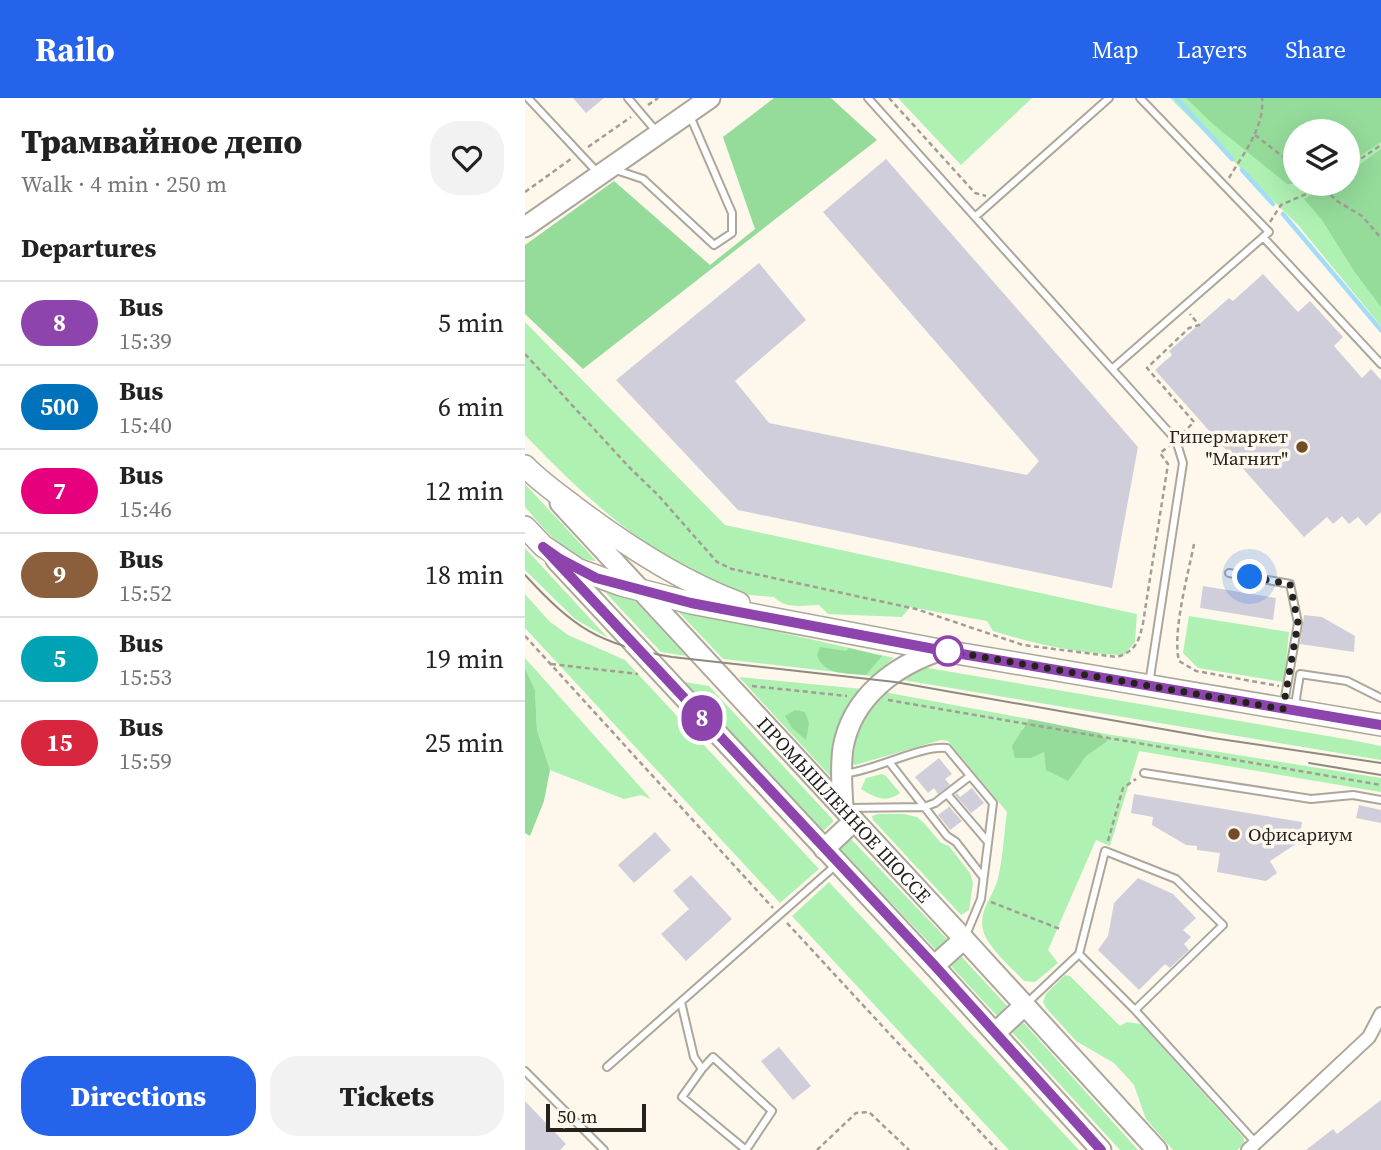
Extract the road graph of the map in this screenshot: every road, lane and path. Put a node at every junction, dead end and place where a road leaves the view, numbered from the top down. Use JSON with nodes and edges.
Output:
{"nodes":[{"id":1,"x":528,"y":98,"type":"edge"},
{"id":2,"x":628,"y":98,"type":"edge"},
{"id":3,"x":657,"y":98,"type":"edge"},
{"id":4,"x":710,"y":98,"type":"edge"},
{"id":5,"x":868,"y":98,"type":"edge"},
{"id":6,"x":889,"y":98,"type":"edge"},
{"id":7,"x":1109,"y":98,"type":"edge"},
{"id":8,"x":1140,"y":98,"type":"edge"},
{"id":9,"x":1262,"y":98,"type":"edge"},
{"id":10,"x":639,"y":111,"type":"junction"},
{"id":11,"x":689,"y":113,"type":"junction"},
{"id":12,"x":659,"y":134,"type":"junction"},
{"id":13,"x":1255,"y":135,"type":"junction"},
{"id":14,"x":1381,"y":145,"type":"edge"},
{"id":15,"x":580,"y":153,"type":"junction"},
{"id":16,"x":1283,"y":157,"type":"edge"},
{"id":17,"x":1360,"y":159,"type":"edge"},
{"id":18,"x":605,"y":171,"type":"junction"},
{"id":19,"x":1224,"y":185,"type":"junction"},
{"id":20,"x":525,"y":192,"type":"edge"},
{"id":21,"x":998,"y":196,"type":"junction"},
{"id":22,"x":1301,"y":196,"type":"edge"},
{"id":23,"x":1332,"y":196,"type":"edge"},
{"id":24,"x":976,"y":216,"type":"junction"},
{"id":25,"x":525,"y":227,"type":"edge"},
{"id":26,"x":1265,"y":227,"type":"junction"},
{"id":27,"x":1263,"y":237,"type":"junction"},
{"id":28,"x":1381,"y":238,"type":"edge"},
{"id":29,"x":1183,"y":306,"type":"junction"},
{"id":30,"x":525,"y":354,"type":"edge"},
{"id":31,"x":1381,"y":364,"type":"edge"},
{"id":32,"x":1112,"y":369,"type":"junction"},
{"id":33,"x":1176,"y":440,"type":"junction"},
{"id":34,"x":528,"y":469,"type":"edge"},
{"id":35,"x":525,"y":527,"type":"edge"},
{"id":36,"x":1194,"y":544,"type":"dead end"},
{"id":37,"x":543,"y":547,"type":"junction"},
{"id":38,"x":1230,"y":573,"type":"dead end"},
{"id":39,"x":640,"y":590,"type":"junction"},
{"id":40,"x":831,"y":630,"type":"junction"},
{"id":41,"x":525,"y":636,"type":"edge"},
{"id":42,"x":942,"y":650,"type":"junction"},
{"id":43,"x":551,"y":664,"type":"junction"},
{"id":44,"x":663,"y":676,"type":"junction"},
{"id":45,"x":727,"y":683,"type":"junction"},
{"id":46,"x":1149,"y":686,"type":"junction"},
{"id":47,"x":1287,"y":687,"type":"junction"},
{"id":48,"x":867,"y":698,"type":"junction"},
{"id":49,"x":1381,"y":698,"type":"edge"},
{"id":50,"x":1289,"y":710,"type":"junction"},
{"id":51,"x":1381,"y":725,"type":"edge"},
{"id":52,"x":890,"y":763,"type":"junction"},
{"id":53,"x":1144,"y":773,"type":"joint"},
{"id":54,"x":841,"y":774,"type":"junction"},
{"id":55,"x":970,"y":776,"type":"junction"},
{"id":56,"x":1381,"y":785,"type":"edge"},
{"id":57,"x":947,"y":794,"type":"junction"},
{"id":58,"x":1381,"y":800,"type":"edge"},
{"id":59,"x":924,"y":807,"type":"junction"},
{"id":60,"x":873,"y":808,"type":"junction"},
{"id":61,"x":848,"y":814,"type":"junction"},
{"id":62,"x":988,"y":842,"type":"junction"},
{"id":63,"x":824,"y":849,"type":"junction"},
{"id":64,"x":1105,"y":851,"type":"junction"},
{"id":65,"x":838,"y":864,"type":"junction"},
{"id":66,"x":983,"y":877,"type":"junction"},
{"id":67,"x":981,"y":899,"type":"junction"},
{"id":68,"x":779,"y":915,"type":"junction"},
{"id":69,"x":1060,"y":929,"type":"dead end"},
{"id":70,"x":964,"y":939,"type":"junction"},
{"id":71,"x":1079,"y":954,"type":"junction"},
{"id":72,"x":935,"y":966,"type":"junction"},
{"id":73,"x":681,"y":1002,"type":"junction"},
{"id":74,"x":1025,"y":1005,"type":"junction"},
{"id":75,"x":1135,"y":1010,"type":"junction"},
{"id":76,"x":1381,"y":1014,"type":"edge"},
{"id":77,"x":995,"y":1033,"type":"junction"},
{"id":78,"x":607,"y":1067,"type":"dead end"},
{"id":79,"x":702,"y":1069,"type":"junction"},
{"id":80,"x":525,"y":1071,"type":"edge"},
{"id":81,"x":1252,"y":1146,"type":"edge"},
{"id":82,"x":604,"y":1150,"type":"edge"},
{"id":83,"x":817,"y":1150,"type":"edge"},
{"id":84,"x":909,"y":1150,"type":"edge"},
{"id":85,"x":997,"y":1150,"type":"edge"},
{"id":86,"x":1101,"y":1150,"type":"edge"},
{"id":87,"x":1157,"y":1150,"type":"edge"}],
"edges":[{"from":1,"to":15,"type":"lane"},
{"from":2,"to":10,"type":"lane"},
{"from":3,"to":10,"type":"path"},
{"from":4,"to":11,"type":"main road"},
{"from":5,"to":24,"type":"lane"},
{"from":6,"to":21,"type":"path"},
{"from":7,"to":21,"type":"lane"},
{"from":8,"to":19,"type":"lane"},
{"from":9,"to":13,"type":"path"},
{"from":10,"to":12,"type":"lane"},
{"from":10,"to":15,"type":"path"},
{"from":11,"to":12,"type":"main road"},
{"from":11,"to":18,"type":"lane"},
{"from":12,"to":18,"type":"main road"},
{"from":13,"to":16,"type":"path"},
{"from":13,"to":19,"type":"path"},
{"from":14,"to":17,"type":"path"},
{"from":15,"to":18,"type":"lane"},
{"from":15,"to":20,"type":"path"},
{"from":18,"to":25,"type":"main road"},
{"from":19,"to":26,"type":"lane"},
{"from":21,"to":24,"type":"lane"},
{"from":22,"to":26,"type":"path"},
{"from":23,"to":28,"type":"path"},
{"from":24,"to":32,"type":"lane"},
{"from":26,"to":27,"type":"lane"},
{"from":27,"to":29,"type":"lane"},
{"from":27,"to":31,"type":"lane"},
{"from":29,"to":32,"type":"lane"},
{"from":29,"to":33,"type":"path"},
{"from":30,"to":33,"type":"path"},
{"from":32,"to":33,"type":"lane"},
{"from":33,"to":46,"type":"lane"},
{"from":34,"to":39,"type":"main road","name":"ПРОМЫШЛЕННОЕ ШОССЕ"},
{"from":34,"to":40,"type":"main road"},
{"from":35,"to":37,"type":"main road"},
{"from":36,"to":47,"type":"path"},
{"from":37,"to":39,"type":"main road"},
{"from":37,"to":44,"type":"main road"},
{"from":38,"to":47,"type":"lane"},
{"from":39,"to":40,"type":"main road"},
{"from":39,"to":45,"type":"main road","name":"ПРОМЫШЛЕННОЕ ШОССЕ"},
{"from":40,"to":42,"type":"main road"},
{"from":41,"to":43,"type":"path"},
{"from":42,"to":46,"type":"main road"},
{"from":42,"to":48,"type":"main road"},
{"from":43,"to":44,"type":"path"},
{"from":43,"to":68,"type":"path"},
{"from":44,"to":63,"type":"main road"},
{"from":45,"to":48,"type":"path"},
{"from":45,"to":61,"type":"main road","name":"ПРОМЫШЛЕННОЕ ШОССЕ"},
{"from":46,"to":50,"type":"main road"},
{"from":47,"to":50,"type":"lane"},
{"from":48,"to":54,"type":"main road"},
{"from":48,"to":56,"type":"path"},
{"from":49,"to":50,"type":"lane"},
{"from":50,"to":51,"type":"main road"},
{"from":52,"to":54,"type":"lane"},
{"from":52,"to":55,"type":"lane"},
{"from":52,"to":59,"type":"lane"},
{"from":53,"to":58,"type":"lane"},
{"from":53,"to":64,"type":"path"},
{"from":54,"to":61,"type":"main road"},
{"from":55,"to":57,"type":"lane"},
{"from":55,"to":62,"type":"lane"},
{"from":57,"to":59,"type":"lane"},
{"from":57,"to":62,"type":"lane"},
{"from":59,"to":60,"type":"lane"},
{"from":59,"to":66,"type":"lane"},
{"from":60,"to":61,"type":"lane"},
{"from":60,"to":61,"type":"lane"},
{"from":61,"to":63,"type":"main road"},
{"from":61,"to":70,"type":"main road","name":"ПРОМЫШЛЕННОЕ ШОССЕ"},
{"from":62,"to":66,"type":"lane"},
{"from":63,"to":65,"type":"main road"},
{"from":64,"to":71,"type":"lane"},
{"from":64,"to":75,"type":"lane"},
{"from":65,"to":68,"type":"lane"},
{"from":65,"to":72,"type":"main road"},
{"from":66,"to":67,"type":"lane"},
{"from":67,"to":69,"type":"path"},
{"from":67,"to":70,"type":"lane"},
{"from":68,"to":73,"type":"lane"},
{"from":68,"to":85,"type":"path"},
{"from":70,"to":72,"type":"main road"},
{"from":70,"to":74,"type":"main road","name":"ПРОМЫШЛЕННОЕ ШОССЕ"},
{"from":71,"to":74,"type":"lane"},
{"from":71,"to":75,"type":"lane"},
{"from":72,"to":77,"type":"main road"},
{"from":73,"to":78,"type":"lane"},
{"from":73,"to":79,"type":"lane"},
{"from":74,"to":77,"type":"main road"},
{"from":74,"to":87,"type":"main road","name":"ПРОМЫШЛЕННОЕ ШОССЕ"},
{"from":75,"to":81,"type":"lane"},
{"from":76,"to":81,"type":"street"},
{"from":77,"to":86,"type":"main road"},
{"from":79,"to":79,"type":"lane"},
{"from":80,"to":82,"type":"lane"},
{"from":83,"to":84,"type":"path"}]}
